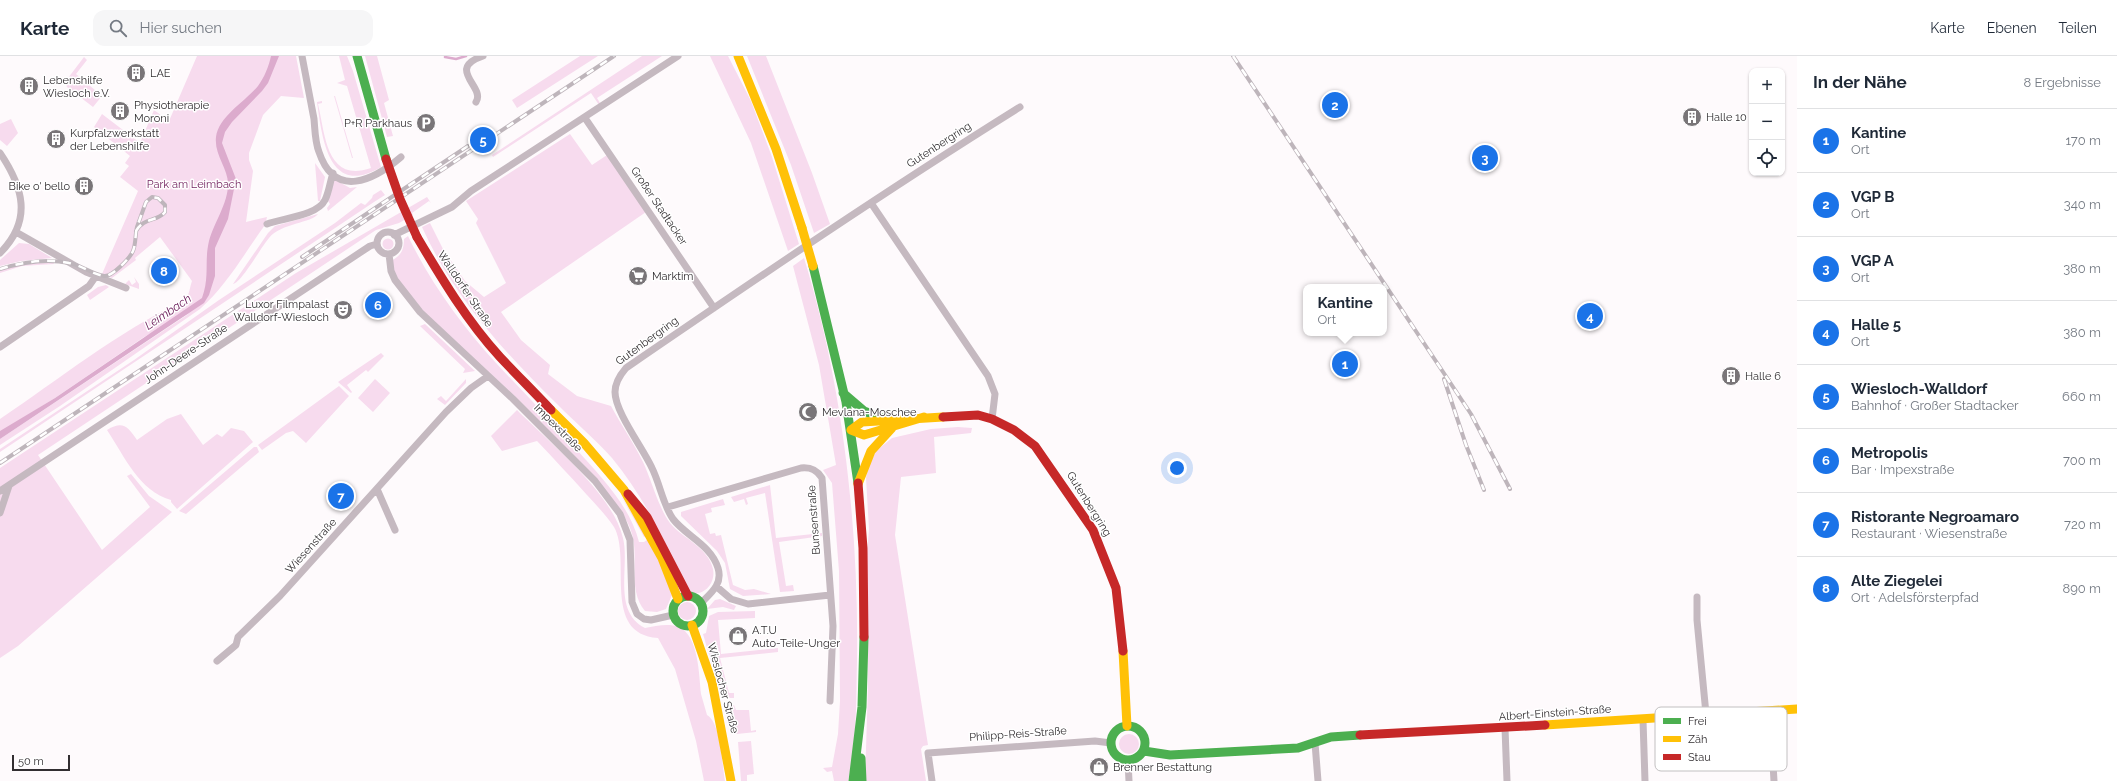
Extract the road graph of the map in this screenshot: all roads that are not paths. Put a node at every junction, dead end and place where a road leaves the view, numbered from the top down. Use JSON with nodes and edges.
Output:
{"nodes":[{"id":1,"x":302,"y":56,"type":"edge"},
{"id":2,"x":357,"y":56,"type":"edge"},
{"id":3,"x":483,"y":56,"type":"edge"},
{"id":4,"x":678,"y":56,"type":"edge"},
{"id":5,"x":738,"y":56,"type":"edge"},
{"id":6,"x":476,"y":102,"type":"dead end"},
{"id":7,"x":1020,"y":107,"type":"dead end"},
{"id":8,"x":585,"y":118,"type":"junction"},
{"id":9,"x":0,"y":153,"type":"edge"},
{"id":10,"x":401,"y":156,"type":"dead end"},
{"id":11,"x":333,"y":173,"type":"junction"},
{"id":12,"x":871,"y":203,"type":"junction"},
{"id":13,"x":267,"y":224,"type":"dead end"},
{"id":14,"x":16,"y":232,"type":"junction"},
{"id":15,"x":394,"y":235,"type":"junction"},
{"id":16,"x":377,"y":244,"type":"junction"},
{"id":17,"x":0,"y":253,"type":"edge"},
{"id":18,"x":388,"y":254,"type":"junction"},
{"id":19,"x":96,"y":276,"type":"junction"},
{"id":20,"x":126,"y":288,"type":"dead end"},
{"id":21,"x":714,"y":308,"type":"junction"},
{"id":22,"x":0,"y":347,"type":"edge"},
{"id":23,"x":488,"y":376,"type":"junction"},
{"id":24,"x":843,"y":392,"type":"junction"},
{"id":25,"x":924,"y":417,"type":"junction"},
{"id":26,"x":887,"y":419,"type":"junction"},
{"id":27,"x":992,"y":419,"type":"junction"},
{"id":28,"x":893,"y":427,"type":"junction"},
{"id":29,"x":851,"y":430,"type":"junction"},
{"id":30,"x":858,"y":484,"type":"junction"},
{"id":31,"x":9,"y":485,"type":"junction"},
{"id":32,"x":377,"y":490,"type":"junction"},
{"id":33,"x":0,"y":491,"type":"edge"},
{"id":34,"x":626,"y":492,"type":"junction"},
{"id":35,"x":668,"y":507,"type":"junction"},
{"id":36,"x":0,"y":513,"type":"edge"},
{"id":37,"x":395,"y":530,"type":"dead end"},
{"id":38,"x":716,"y":587,"type":"junction"},
{"id":39,"x":830,"y":595,"type":"junction"},
{"id":40,"x":688,"y":596,"type":"junction"},
{"id":41,"x":1697,"y":598,"type":"dead end"},
{"id":42,"x":678,"y":599,"type":"junction"},
{"id":43,"x":701,"y":604,"type":"junction"},
{"id":44,"x":673,"y":616,"type":"junction"},
{"id":45,"x":692,"y":625,"type":"junction"},
{"id":46,"x":218,"y":661,"type":"dead end"},
{"id":47,"x":830,"y":701,"type":"dead end"},
{"id":48,"x":1705,"y":707,"type":"edge"},
{"id":49,"x":1797,"y":708,"type":"edge"},
{"id":50,"x":1787,"y":709,"type":"edge"},
{"id":51,"x":1655,"y":719,"type":"edge"},
{"id":52,"x":1643,"y":720,"type":"junction"},
{"id":53,"x":1127,"y":726,"type":"junction"},
{"id":54,"x":1505,"y":728,"type":"junction"},
{"id":55,"x":859,"y":740,"type":"junction"},
{"id":56,"x":1111,"y":743,"type":"junction"},
{"id":57,"x":1316,"y":743,"type":"junction"},
{"id":58,"x":1144,"y":751,"type":"junction"},
{"id":59,"x":1128,"y":761,"type":"junction"},
{"id":60,"x":1773,"y":771,"type":"edge"},
{"id":61,"x":731,"y":781,"type":"edge"},
{"id":62,"x":853,"y":781,"type":"edge"},
{"id":63,"x":862,"y":781,"type":"edge"},
{"id":64,"x":932,"y":781,"type":"edge"},
{"id":65,"x":1129,"y":781,"type":"edge"},
{"id":66,"x":1318,"y":781,"type":"edge"},
{"id":67,"x":1507,"y":781,"type":"edge"},
{"id":68,"x":1645,"y":781,"type":"edge"},
{"id":69,"x":1774,"y":781,"type":"edge"}],
"edges":[{"from":1,"to":11,"type":"street"},
{"from":2,"to":34,"type":"street","name":"Walldorfer Straße","bridge":true},
{"from":3,"to":6,"type":"street"},
{"from":4,"to":8,"type":"street"},
{"from":5,"to":24,"type":"street","bridge":true},
{"from":7,"to":12,"type":"street","name":"Gutenbergring"},
{"from":8,"to":15,"type":"street"},
{"from":8,"to":21,"type":"street","name":"Großer Stadtacker"},
{"from":9,"to":14,"type":"street"},
{"from":10,"to":11,"type":"street"},
{"from":11,"to":13,"type":"street"},
{"from":12,"to":21,"type":"street","name":"Gutenbergring"},
{"from":12,"to":27,"type":"street"},
{"from":14,"to":17,"type":"street"},
{"from":14,"to":19,"type":"street"},
{"from":15,"to":16,"type":"street"},
{"from":15,"to":18,"type":"street"},
{"from":16,"to":18,"type":"street"},
{"from":16,"to":31,"type":"street","name":"John-Deere-Straße"},
{"from":18,"to":23,"type":"street","name":"Impexstraße"},
{"from":19,"to":20,"type":"street"},
{"from":19,"to":22,"type":"street"},
{"from":21,"to":35,"type":"street","name":"Gutenbergring"},
{"from":23,"to":32,"type":"street","name":"Wiesenstraße"},
{"from":23,"to":44,"type":"street","name":"Impexstraße"},
{"from":24,"to":26,"type":"street"},
{"from":24,"to":29,"type":"street"},
{"from":25,"to":26,"type":"street","name":"Gutenbergring"},
{"from":25,"to":27,"type":"street","name":"Gutenbergring"},
{"from":25,"to":28,"type":"street","name":"Gutenbergring"},
{"from":26,"to":29,"type":"street","name":"Gutenbergring"},
{"from":27,"to":53,"type":"street","name":"Gutenbergring"},
{"from":28,"to":29,"type":"street","name":"Gutenbergring"},
{"from":28,"to":30,"type":"street"},
{"from":29,"to":30,"type":"street"},
{"from":30,"to":55,"type":"street"},
{"from":31,"to":33,"type":"street","name":"John-Deere-Straße"},
{"from":31,"to":36,"type":"street"},
{"from":32,"to":37,"type":"street"},
{"from":32,"to":46,"type":"street","name":"Wiesenstraße"},
{"from":34,"to":40,"type":"street","name":"Walldorfer Straße"},
{"from":34,"to":42,"type":"street","name":"Walldorfer Straße"},
{"from":35,"to":38,"type":"street","name":"Gutenbergring"},
{"from":35,"to":39,"type":"street","name":"Bunsenstraße"},
{"from":38,"to":39,"type":"street"},
{"from":38,"to":43,"type":"street"},
{"from":39,"to":47,"type":"street","name":"Bunsenstraße"},
{"from":40,"to":42,"type":"street"},
{"from":40,"to":43,"type":"street"},
{"from":41,"to":48,"type":"street"},
{"from":42,"to":44,"type":"street"},
{"from":43,"to":45,"type":"street"},
{"from":44,"to":45,"type":"street"},
{"from":45,"to":61,"type":"street","name":"Wieslocher Straße"},
{"from":49,"to":50,"type":"street","name":"Albert-Einstein-Straße"},
{"from":51,"to":52,"type":"street","name":"Albert-Einstein-Straße"},
{"from":52,"to":54,"type":"street","name":"Albert-Einstein-Straße"},
{"from":52,"to":68,"type":"street"},
{"from":53,"to":56,"type":"street"},
{"from":53,"to":58,"type":"street"},
{"from":54,"to":57,"type":"street","name":"Albert-Einstein-Straße"},
{"from":54,"to":67,"type":"street"},
{"from":55,"to":62,"type":"street"},
{"from":55,"to":63,"type":"street"},
{"from":56,"to":59,"type":"street"},
{"from":56,"to":64,"type":"street","name":"Philipp-Reis-Straße"},
{"from":57,"to":58,"type":"street"},
{"from":57,"to":66,"type":"street"},
{"from":58,"to":59,"type":"street"},
{"from":59,"to":65,"type":"street"},
{"from":60,"to":69,"type":"street"}]}
